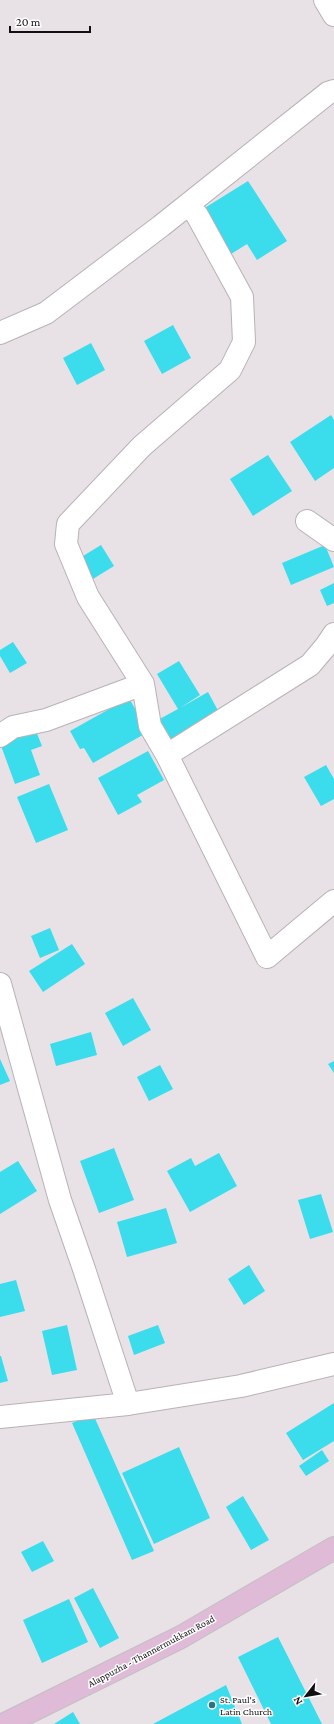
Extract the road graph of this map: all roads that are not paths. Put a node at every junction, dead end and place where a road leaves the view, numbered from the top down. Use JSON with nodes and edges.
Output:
{"nodes":[{"id":1,"x":325,"y":0,"type":"edge"},
{"id":2,"x":334,"y":15,"type":"edge"},
{"id":3,"x":332,"y":96,"type":"edge"},
{"id":4,"x":188,"y":205,"type":"junction"},
{"id":5,"x":0,"y":332,"type":"edge"},
{"id":6,"x":307,"y":521,"type":"dead end"},
{"id":7,"x":334,"y":540,"type":"edge"},
{"id":8,"x":334,"y":634,"type":"edge"},
{"id":9,"x":143,"y":684,"type":"junction"},
{"id":10,"x":0,"y":736,"type":"edge"},
{"id":11,"x":167,"y":755,"type":"junction"},
{"id":12,"x":334,"y":901,"type":"edge"},
{"id":13,"x":0,"y":984,"type":"edge"},
{"id":14,"x":334,"y":1364,"type":"edge"},
{"id":15,"x":128,"y":1404,"type":"junction"},
{"id":16,"x":0,"y":1417,"type":"edge"},
{"id":17,"x":334,"y":1548,"type":"edge"},
{"id":18,"x":5,"y":1724,"type":"edge"}],
"edges":[{"from":1,"to":2,"type":"street"},
{"from":3,"to":4,"type":"street"},
{"from":4,"to":5,"type":"street"},
{"from":4,"to":9,"type":"street"},
{"from":6,"to":7,"type":"street"},
{"from":8,"to":11,"type":"street"},
{"from":9,"to":10,"type":"street"},
{"from":9,"to":11,"type":"street"},
{"from":11,"to":12,"type":"street"},
{"from":13,"to":15,"type":"street"},
{"from":14,"to":15,"type":"street"},
{"from":15,"to":16,"type":"street"},
{"from":17,"to":18,"type":"main road","name":"Alappuzha - Thannermukkam Road"}]}
